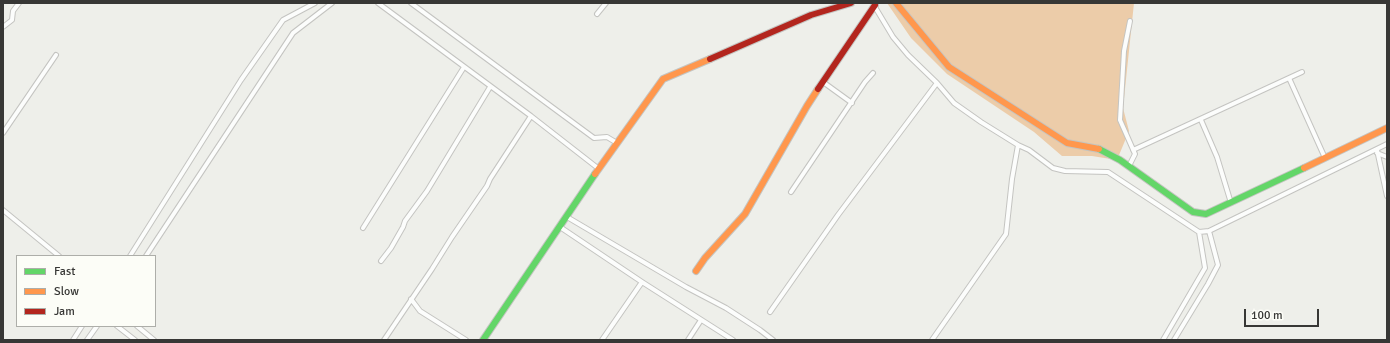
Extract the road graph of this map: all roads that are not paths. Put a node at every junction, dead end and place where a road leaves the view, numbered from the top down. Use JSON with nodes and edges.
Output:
{"nodes":[{"id":1,"x":18,"y":3,"type":"edge"},
{"id":2,"x":316,"y":3,"type":"edge"},
{"id":3,"x":332,"y":3,"type":"edge"},
{"id":4,"x":378,"y":3,"type":"edge"},
{"id":5,"x":411,"y":3,"type":"edge"},
{"id":6,"x":606,"y":3,"type":"edge"},
{"id":7,"x":851,"y":3,"type":"edge"},
{"id":8,"x":896,"y":3,"type":"edge"},
{"id":9,"x":874,"y":4,"type":"edge"},
{"id":10,"x":597,"y":14,"type":"dead end"},
{"id":11,"x":1130,"y":22,"type":"dead end"},
{"id":12,"x":3,"y":27,"type":"edge"},
{"id":13,"x":56,"y":55,"type":"dead end"},
{"id":14,"x":464,"y":67,"type":"junction"},
{"id":15,"x":1302,"y":72,"type":"dead end"},
{"id":16,"x":873,"y":73,"type":"dead end"},
{"id":17,"x":1289,"y":78,"type":"junction"},
{"id":18,"x":823,"y":82,"type":"junction"},
{"id":19,"x":938,"y":83,"type":"junction"},
{"id":20,"x":490,"y":87,"type":"junction"},
{"id":21,"x":852,"y":103,"type":"junction"},
{"id":22,"x":531,"y":116,"type":"junction"},
{"id":23,"x":1200,"y":120,"type":"junction"},
{"id":24,"x":1387,"y":128,"type":"edge"},
{"id":25,"x":3,"y":133,"type":"edge"},
{"id":26,"x":617,"y":143,"type":"junction"},
{"id":27,"x":1387,"y":144,"type":"edge"},
{"id":28,"x":1018,"y":145,"type":"junction"},
{"id":29,"x":1133,"y":150,"type":"junction"},
{"id":30,"x":1377,"y":151,"type":"junction"},
{"id":31,"x":1387,"y":157,"type":"edge"},
{"id":32,"x":1325,"y":158,"type":"junction"},
{"id":33,"x":1129,"y":166,"type":"junction"},
{"id":34,"x":599,"y":168,"type":"junction"},
{"id":35,"x":791,"y":192,"type":"dead end"},
{"id":36,"x":1387,"y":196,"type":"edge"},
{"id":37,"x":1231,"y":203,"type":"junction"},
{"id":38,"x":3,"y":210,"type":"edge"},
{"id":39,"x":567,"y":217,"type":"junction"},
{"id":40,"x":560,"y":227,"type":"junction"},
{"id":41,"x":363,"y":228,"type":"dead end"},
{"id":42,"x":1209,"y":231,"type":"junction"},
{"id":43,"x":1199,"y":232,"type":"junction"},
{"id":44,"x":58,"y":255,"type":"edge"},
{"id":45,"x":131,"y":255,"type":"edge"},
{"id":46,"x":147,"y":255,"type":"edge"},
{"id":47,"x":380,"y":261,"type":"dead end"},
{"id":48,"x":696,"y":271,"type":"dead end"},
{"id":49,"x":642,"y":282,"type":"junction"},
{"id":50,"x":411,"y":299,"type":"junction"},
{"id":51,"x":770,"y":312,"type":"dead end"},
{"id":52,"x":701,"y":320,"type":"junction"},
{"id":53,"x":81,"y":327,"type":"edge"},
{"id":54,"x":96,"y":327,"type":"edge"},
{"id":55,"x":118,"y":327,"type":"edge"},
{"id":56,"x":137,"y":327,"type":"edge"},
{"id":57,"x":727,"y":338,"type":"edge"},
{"id":58,"x":73,"y":340,"type":"edge"},
{"id":59,"x":87,"y":340,"type":"edge"},
{"id":60,"x":135,"y":340,"type":"edge"},
{"id":61,"x":154,"y":340,"type":"edge"},
{"id":62,"x":384,"y":340,"type":"edge"},
{"id":63,"x":466,"y":340,"type":"edge"},
{"id":64,"x":483,"y":340,"type":"edge"},
{"id":65,"x":602,"y":340,"type":"edge"},
{"id":66,"x":688,"y":340,"type":"edge"},
{"id":67,"x":733,"y":340,"type":"edge"},
{"id":68,"x":773,"y":340,"type":"edge"},
{"id":69,"x":932,"y":340,"type":"edge"},
{"id":70,"x":1163,"y":340,"type":"edge"},
{"id":71,"x":1174,"y":340,"type":"edge"}],
"edges":[{"from":1,"to":12,"type":"street"},
{"from":2,"to":45,"type":"street"},
{"from":3,"to":46,"type":"street"},
{"from":4,"to":14,"type":"street"},
{"from":5,"to":26,"type":"street"},
{"from":6,"to":10,"type":"street"},
{"from":7,"to":26,"type":"street"},
{"from":8,"to":33,"type":"street"},
{"from":9,"to":18,"type":"street"},
{"from":9,"to":19,"type":"street"},
{"from":11,"to":29,"type":"street"},
{"from":13,"to":25,"type":"street"},
{"from":14,"to":20,"type":"street"},
{"from":14,"to":41,"type":"street"},
{"from":15,"to":17,"type":"street"},
{"from":16,"to":21,"type":"street"},
{"from":17,"to":23,"type":"street"},
{"from":17,"to":32,"type":"street"},
{"from":18,"to":21,"type":"street"},
{"from":18,"to":48,"type":"street"},
{"from":19,"to":28,"type":"street"},
{"from":19,"to":51,"type":"street"},
{"from":20,"to":22,"type":"street"},
{"from":20,"to":47,"type":"street"},
{"from":21,"to":35,"type":"street"},
{"from":22,"to":34,"type":"street"},
{"from":22,"to":50,"type":"street"},
{"from":23,"to":29,"type":"street"},
{"from":23,"to":37,"type":"street"},
{"from":24,"to":32,"type":"street"},
{"from":26,"to":34,"type":"street"},
{"from":27,"to":30,"type":"street"},
{"from":28,"to":43,"type":"street"},
{"from":28,"to":69,"type":"street"},
{"from":29,"to":33,"type":"street"},
{"from":30,"to":31,"type":"street"},
{"from":30,"to":36,"type":"street"},
{"from":30,"to":42,"type":"street"},
{"from":32,"to":37,"type":"street"},
{"from":33,"to":37,"type":"street"},
{"from":34,"to":39,"type":"street"},
{"from":38,"to":44,"type":"street"},
{"from":39,"to":40,"type":"street"},
{"from":39,"to":68,"type":"street"},
{"from":40,"to":49,"type":"street"},
{"from":40,"to":64,"type":"street"},
{"from":42,"to":43,"type":"street"},
{"from":42,"to":71,"type":"street"},
{"from":43,"to":70,"type":"street"},
{"from":49,"to":52,"type":"street"},
{"from":49,"to":65,"type":"street"},
{"from":50,"to":62,"type":"street"},
{"from":50,"to":63,"type":"street"},
{"from":52,"to":57,"type":"street"},
{"from":52,"to":66,"type":"street"},
{"from":53,"to":58,"type":"street"},
{"from":54,"to":59,"type":"street"},
{"from":55,"to":60,"type":"street"},
{"from":56,"to":61,"type":"street"},
{"from":57,"to":67,"type":"street"}]}
